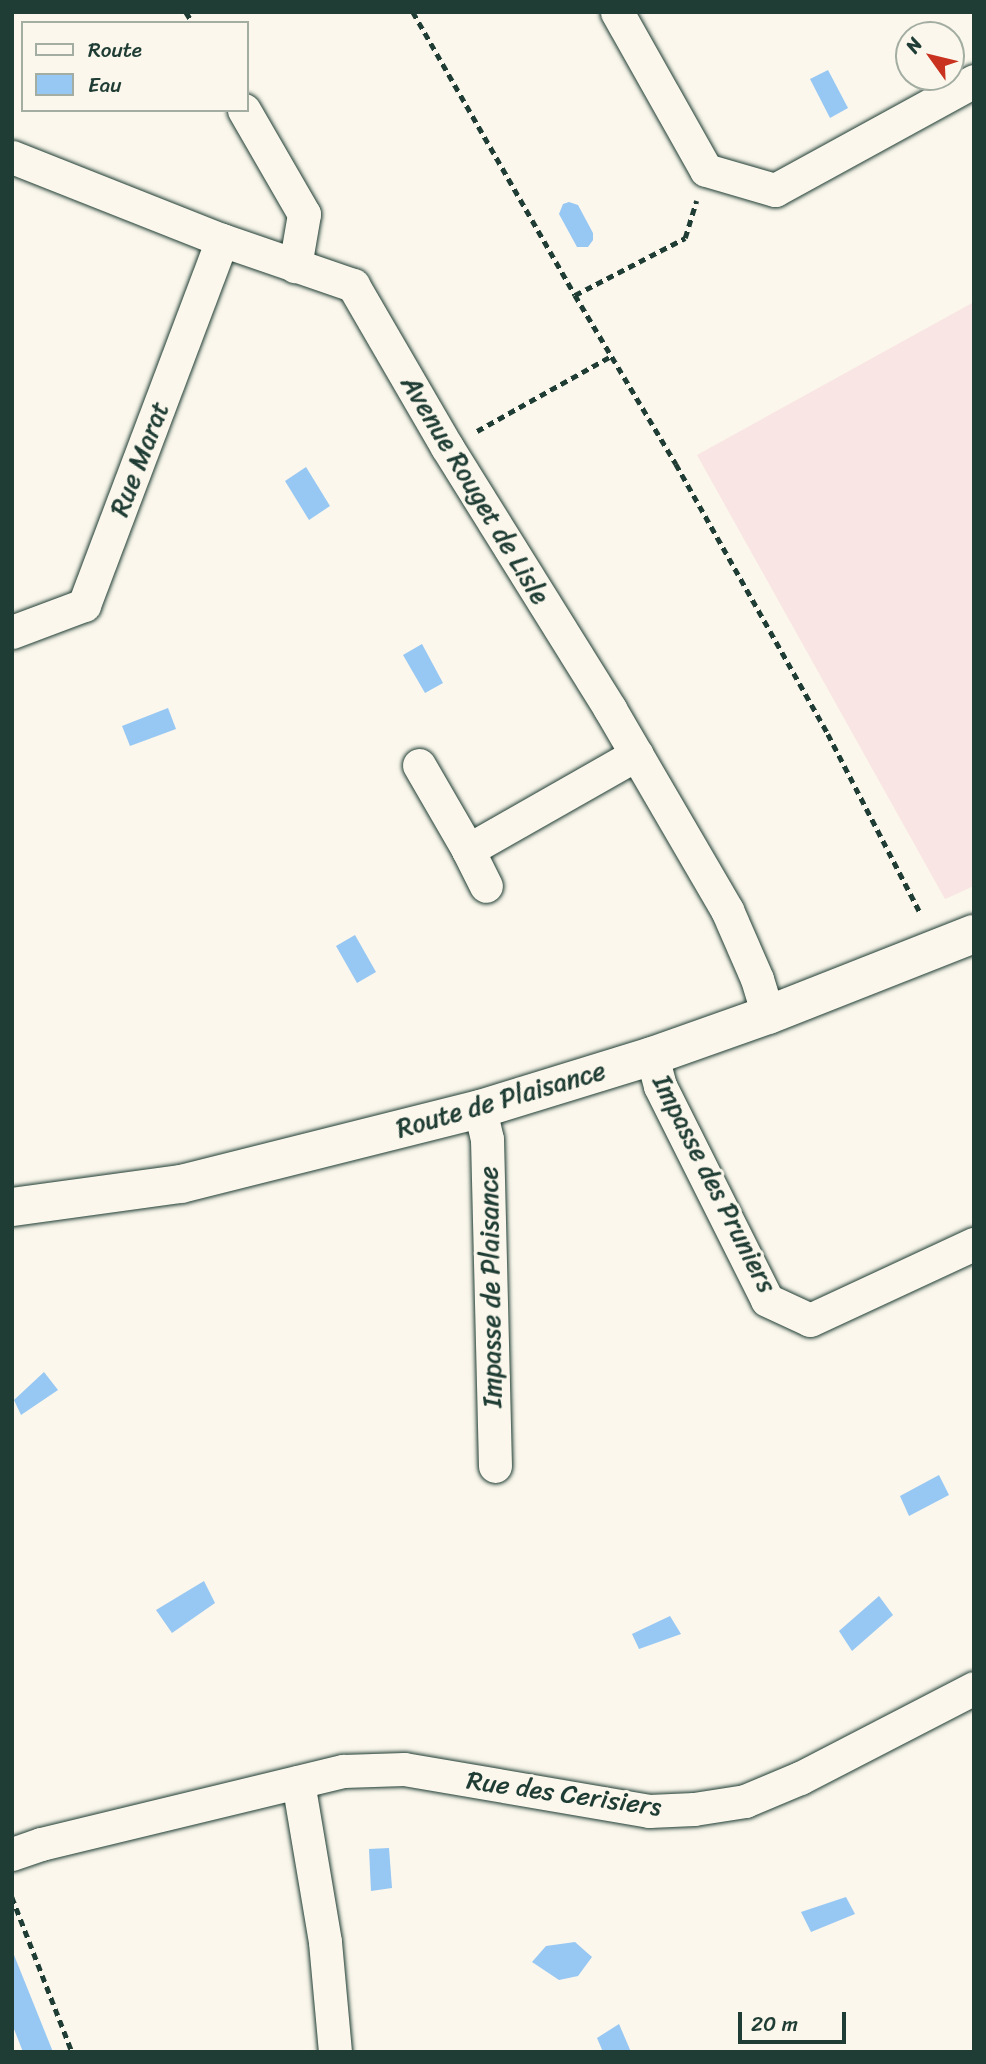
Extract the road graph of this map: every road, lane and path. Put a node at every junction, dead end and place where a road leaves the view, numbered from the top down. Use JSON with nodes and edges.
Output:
{"nodes":[{"id":1,"x":413,"y":12,"type":"edge"},
{"id":2,"x":617,"y":12,"type":"edge"},
{"id":3,"x":974,"y":82,"type":"edge"},
{"id":4,"x":245,"y":112,"type":"edge"},
{"id":5,"x":12,"y":157,"type":"edge"},
{"id":6,"x":706,"y":170,"type":"junction"},
{"id":7,"x":222,"y":240,"type":"junction"},
{"id":8,"x":295,"y":266,"type":"junction"},
{"id":9,"x":575,"y":295,"type":"junction"},
{"id":10,"x":611,"y":356,"type":"junction"},
{"id":11,"x":447,"y":447,"type":"junction"},
{"id":12,"x":12,"y":632,"type":"edge"},
{"id":13,"x":637,"y":754,"type":"junction"},
{"id":14,"x":419,"y":765,"type":"dead end"},
{"id":15,"x":468,"y":850,"type":"junction"},
{"id":16,"x":486,"y":886,"type":"dead end"},
{"id":17,"x":974,"y":934,"type":"edge"},
{"id":18,"x":939,"y":949,"type":"junction"},
{"id":19,"x":768,"y":1014,"type":"junction"},
{"id":20,"x":652,"y":1056,"type":"junction"},
{"id":21,"x":480,"y":1109,"type":"junction"},
{"id":22,"x":12,"y":1207,"type":"edge"},
{"id":23,"x":974,"y":1244,"type":"edge"},
{"id":24,"x":495,"y":1466,"type":"dead end"},
{"id":25,"x":974,"y":1688,"type":"edge"},
{"id":26,"x":298,"y":1782,"type":"junction"},
{"id":27,"x":12,"y":1854,"type":"edge"},
{"id":28,"x":12,"y":1897,"type":"edge"},
{"id":29,"x":72,"y":2052,"type":"edge"},
{"id":30,"x":335,"y":2052,"type":"edge"}],
"edges":[{"from":1,"to":9,"type":"path"},
{"from":2,"to":6,"type":"street"},
{"from":3,"to":6,"type":"street"},
{"from":4,"to":8,"type":"street"},
{"from":5,"to":7,"type":"street","name":"Avenue Rouget de Lisle"},
{"from":6,"to":9,"type":"path"},
{"from":7,"to":8,"type":"street","name":"Avenue Rouget de Lisle"},
{"from":7,"to":12,"type":"street","name":"Rue Marat"},
{"from":8,"to":11,"type":"street","name":"Avenue Rouget de Lisle"},
{"from":9,"to":10,"type":"path"},
{"from":10,"to":11,"type":"path"},
{"from":10,"to":18,"type":"path"},
{"from":11,"to":13,"type":"street","name":"Avenue Rouget de Lisle"},
{"from":13,"to":15,"type":"street"},
{"from":13,"to":19,"type":"street","name":"Avenue Rouget de Lisle"},
{"from":14,"to":15,"type":"street"},
{"from":15,"to":16,"type":"street"},
{"from":17,"to":18,"type":"main road","name":"Route de Plaisance"},
{"from":18,"to":19,"type":"main road","name":"Route de Plaisance"},
{"from":19,"to":20,"type":"main road","name":"Route de Plaisance"},
{"from":20,"to":21,"type":"main road","name":"Route de Plaisance"},
{"from":20,"to":23,"type":"street","name":"Impasse des Pruniers"},
{"from":21,"to":22,"type":"main road","name":"Route de Plaisance"},
{"from":21,"to":24,"type":"street","name":"Impasse de Plaisance"},
{"from":25,"to":26,"type":"street","name":"Rue des Cerisiers"},
{"from":26,"to":27,"type":"street","name":"Rue des Cerisiers"},
{"from":26,"to":30,"type":"street"},
{"from":28,"to":29,"type":"path"}]}
